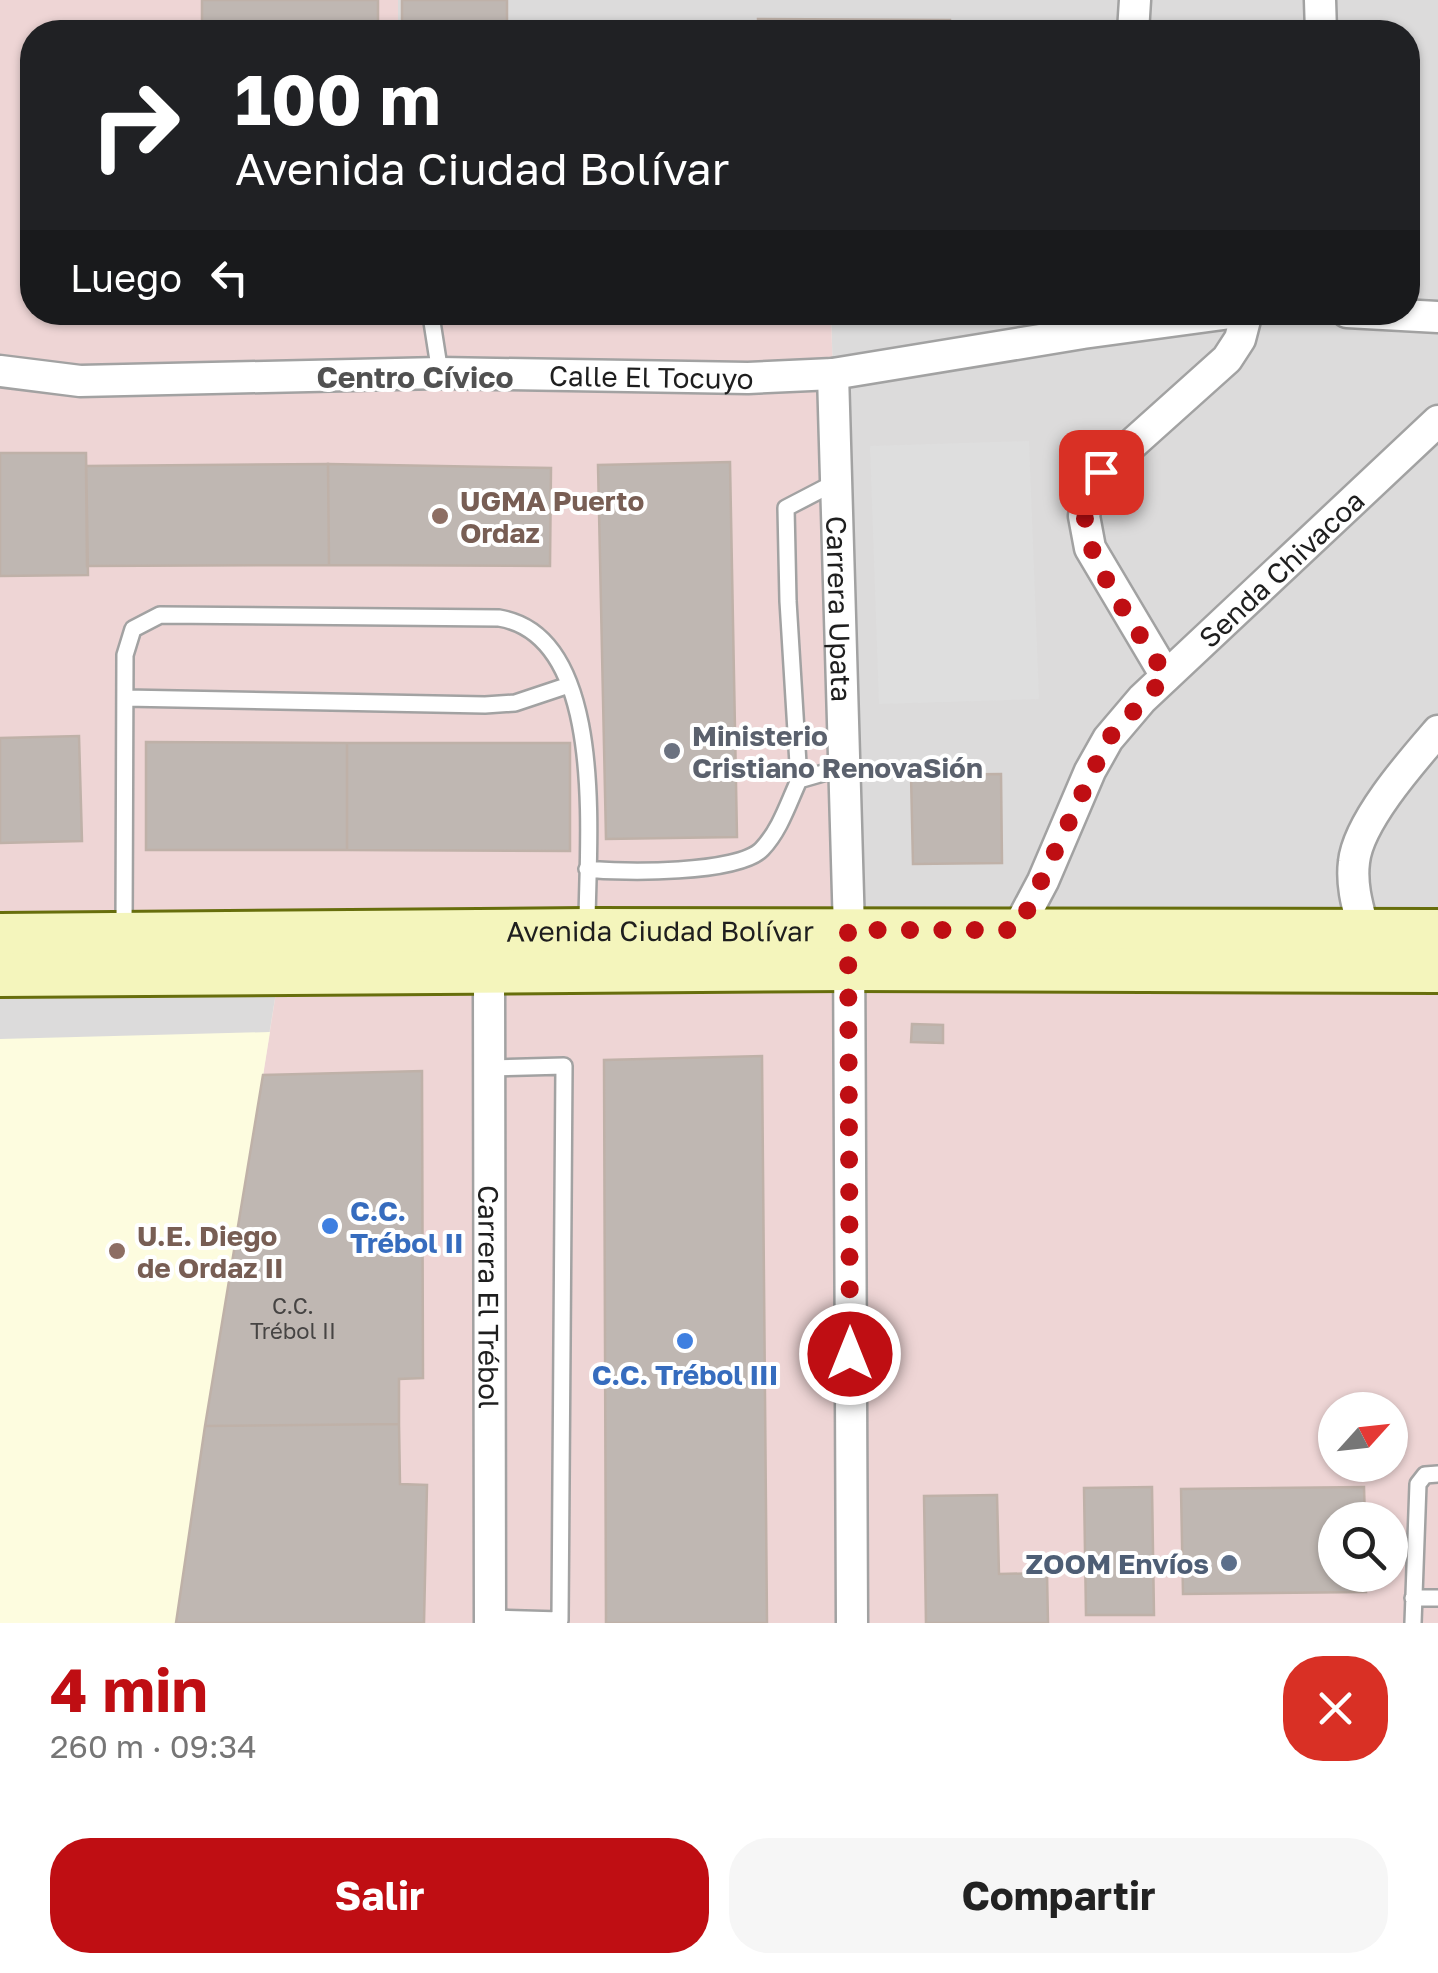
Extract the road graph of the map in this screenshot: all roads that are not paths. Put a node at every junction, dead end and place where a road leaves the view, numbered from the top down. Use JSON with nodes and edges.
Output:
{"nodes":[{"id":1,"x":432,"y":325,"type":"edge"},
{"id":2,"x":1111,"y":325,"type":"edge"},
{"id":3,"x":1244,"y":325,"type":"edge"},
{"id":4,"x":0,"y":371,"type":"edge"},
{"id":5,"x":440,"y":373,"type":"junction"},
{"id":6,"x":834,"y":374,"type":"junction"},
{"id":7,"x":1438,"y":421,"type":"edge"},
{"id":8,"x":836,"y":482,"type":"junction"},
{"id":9,"x":1166,"y":676,"type":"junction"},
{"id":10,"x":569,"y":685,"type":"junction"},
{"id":11,"x":124,"y":698,"type":"junction"},
{"id":12,"x":1438,"y":731,"type":"edge"},
{"id":13,"x":844,"y":767,"type":"junction"},
{"id":14,"x":799,"y":780,"type":"junction"},
{"id":15,"x":587,"y":869,"type":"junction"},
{"id":16,"x":588,"y":930,"type":"junction"},
{"id":17,"x":1018,"y":930,"type":"junction"},
{"id":18,"x":1438,"y":931,"type":"edge"},
{"id":19,"x":1364,"y":932,"type":"junction"},
{"id":20,"x":0,"y":934,"type":"edge"},
{"id":21,"x":124,"y":934,"type":"junction"},
{"id":22,"x":848,"y":949,"type":"junction"},
{"id":23,"x":1438,"y":971,"type":"edge"},
{"id":24,"x":489,"y":972,"type":"junction"},
{"id":25,"x":0,"y":976,"type":"edge"},
{"id":26,"x":489,"y":1068,"type":"junction"},
{"id":27,"x":1438,"y":1474,"type":"edge"},
{"id":28,"x":1413,"y":1598,"type":"junction"},
{"id":29,"x":1438,"y":1598,"type":"edge"},
{"id":30,"x":490,"y":1620,"type":"edge"},
{"id":31,"x":852,"y":1623,"type":"edge"},
{"id":32,"x":1412,"y":1623,"type":"edge"}],
"edges":[{"from":1,"to":5,"type":"lane"},
{"from":2,"to":6,"type":"street","name":"Calle El Tocuyo"},
{"from":3,"to":9,"type":"street"},
{"from":4,"to":5,"type":"street","name":"Calle El Tocuyo"},
{"from":5,"to":6,"type":"street","name":"Calle El Tocuyo"},
{"from":6,"to":8,"type":"street","name":"Carrera Upata"},
{"from":7,"to":9,"type":"street","name":"Senda Chivacoa"},
{"from":8,"to":13,"type":"street","name":"Carrera Upata"},
{"from":8,"to":14,"type":"lane"},
{"from":9,"to":17,"type":"street","name":"Senda Chivacoa"},
{"from":10,"to":11,"type":"lane"},
{"from":10,"to":11,"type":"lane"},
{"from":10,"to":15,"type":"lane"},
{"from":11,"to":21,"type":"lane"},
{"from":12,"to":19,"type":"street"},
{"from":13,"to":14,"type":"lane"},
{"from":13,"to":22,"type":"street","name":"Carrera Upata"},
{"from":14,"to":15,"type":"lane"},
{"from":15,"to":16,"type":"lane"},
{"from":16,"to":21,"type":"street","name":"Avenida Ciudad Bolívar"},
{"from":16,"to":22,"type":"street","name":"Avenida Ciudad Bolívar"},
{"from":17,"to":19,"type":"street","name":"Avenida Ciudad Bolívar"},
{"from":17,"to":22,"type":"street","name":"Avenida Ciudad Bolívar"},
{"from":18,"to":19,"type":"street","name":"Avenida Ciudad Bolívar"},
{"from":20,"to":21,"type":"street","name":"Avenida Ciudad Bolívar"},
{"from":22,"to":23,"type":"street","name":"Avenida Ciudad Bolívar"},
{"from":22,"to":24,"type":"street","name":"Avenida Ciudad Bolívar"},
{"from":22,"to":31,"type":"street","name":"Carrera Upata"},
{"from":24,"to":25,"type":"street","name":"Avenida Ciudad Bolívar"},
{"from":24,"to":26,"type":"street","name":"Carrera El Trébol"},
{"from":26,"to":30,"type":"street","name":"Carrera El Trébol"},
{"from":26,"to":30,"type":"lane"},
{"from":27,"to":28,"type":"lane"},
{"from":28,"to":29,"type":"lane"},
{"from":28,"to":32,"type":"lane"}]}
